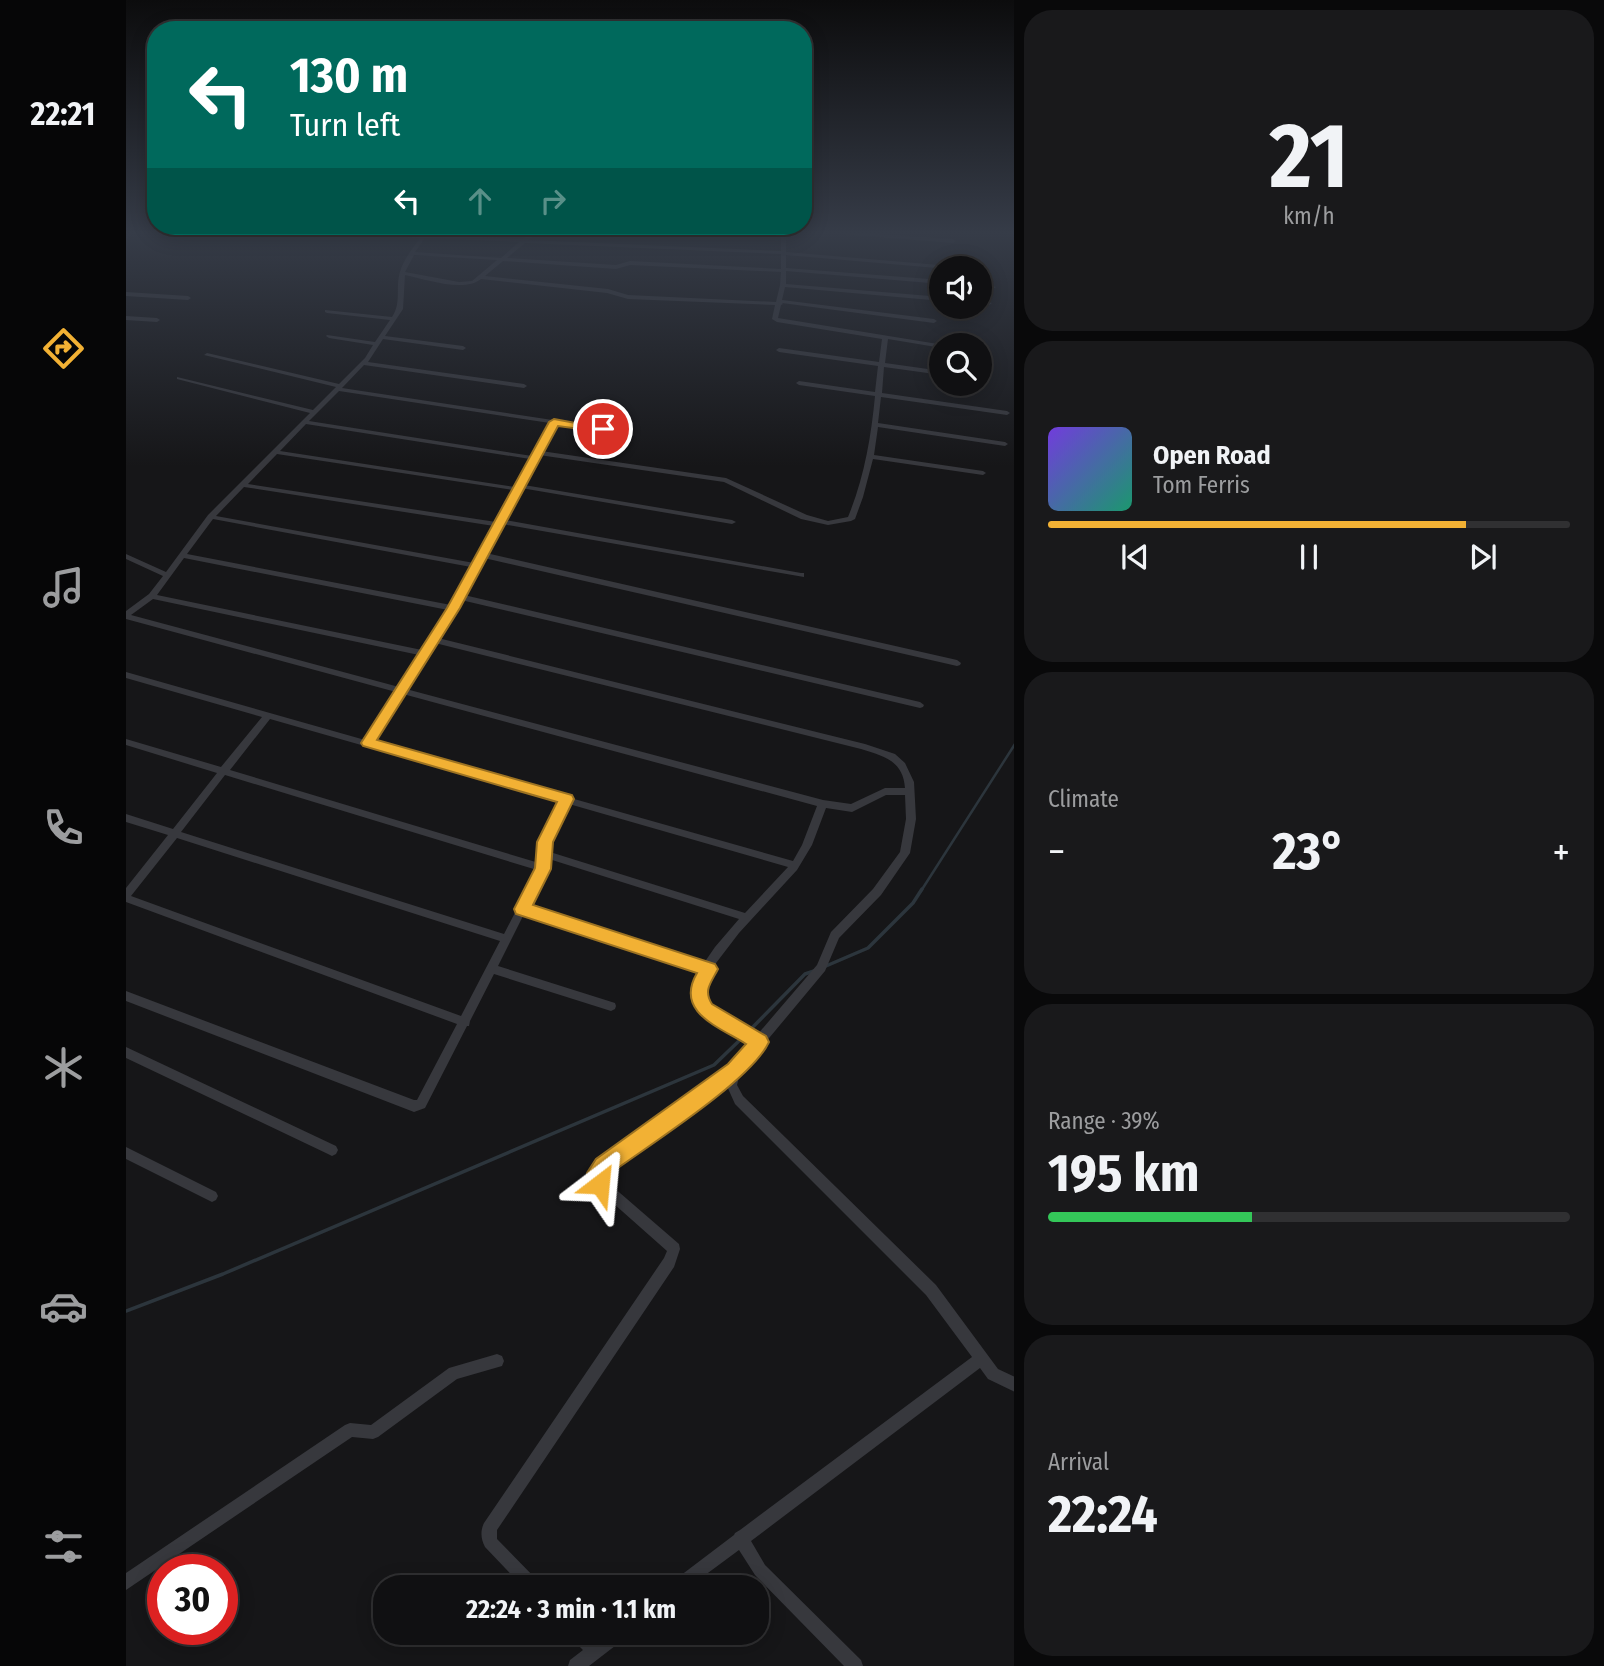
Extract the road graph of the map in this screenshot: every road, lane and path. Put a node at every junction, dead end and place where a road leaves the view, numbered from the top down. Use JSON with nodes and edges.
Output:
{"nodes":[{"id":1,"x":327,"y":311,"type":"dead end"},
{"id":2,"x":399,"y":311,"type":"edge"},
{"id":3,"x":778,"y":311,"type":"edge"},
{"id":4,"x":846,"y":311,"type":"edge"},
{"id":5,"x":126,"y":318,"type":"edge"},
{"id":6,"x":394,"y":319,"type":"junction"},
{"id":7,"x":157,"y":320,"type":"dead end"},
{"id":8,"x":934,"y":321,"type":"dead end"},
{"id":9,"x":329,"y":336,"type":"dead end"},
{"id":10,"x":885,"y":338,"type":"junction"},
{"id":11,"x":379,"y":341,"type":"junction"},
{"id":12,"x":929,"y":344,"type":"edge"},
{"id":13,"x":463,"y":348,"type":"dead end"},
{"id":14,"x":779,"y":350,"type":"dead end"},
{"id":15,"x":207,"y":355,"type":"dead end"},
{"id":16,"x":363,"y":363,"type":"junction"},
{"id":17,"x":881,"y":364,"type":"junction"},
{"id":18,"x":929,"y":371,"type":"edge"},
{"id":19,"x":180,"y":378,"type":"dead end"},
{"id":20,"x":799,"y":383,"type":"dead end"},
{"id":21,"x":524,"y":386,"type":"dead end"},
{"id":22,"x":339,"y":388,"type":"junction"},
{"id":23,"x":878,"y":394,"type":"junction"},
{"id":24,"x":314,"y":412,"type":"junction"},
{"id":25,"x":1007,"y":413,"type":"dead end"},
{"id":26,"x":303,"y":422,"type":"junction"},
{"id":27,"x":554,"y":422,"type":"junction"},
{"id":28,"x":876,"y":425,"type":"junction"},
{"id":29,"x":603,"y":429,"type":"dead end"},
{"id":30,"x":1005,"y":444,"type":"dead end"},
{"id":31,"x":277,"y":452,"type":"junction"},
{"id":32,"x":536,"y":455,"type":"junction"},
{"id":33,"x":871,"y":457,"type":"junction"},
{"id":34,"x":983,"y":473,"type":"dead end"},
{"id":35,"x":242,"y":485,"type":"junction"},
{"id":36,"x":519,"y":488,"type":"junction"},
{"id":37,"x":211,"y":517,"type":"junction"},
{"id":38,"x":732,"y":522,"type":"dead end"},
{"id":39,"x":499,"y":523,"type":"junction"},
{"id":40,"x":182,"y":555,"type":"junction"},
{"id":41,"x":482,"y":555,"type":"junction"},
{"id":42,"x":126,"y":556,"type":"edge"},
{"id":43,"x":477,"y":566,"type":"junction"},
{"id":44,"x":167,"y":575,"type":"junction"},
{"id":45,"x":801,"y":575,"type":"dead end"},
{"id":46,"x":152,"y":596,"type":"junction"},
{"id":47,"x":460,"y":597,"type":"junction"},
{"id":48,"x":453,"y":608,"type":"junction"},
{"id":49,"x":126,"y":616,"type":"edge"},
{"id":50,"x":433,"y":640,"type":"junction"},
{"id":51,"x":425,"y":653,"type":"junction"},
{"id":52,"x":957,"y":663,"type":"dead end"},
{"id":53,"x":126,"y":675,"type":"edge"},
{"id":54,"x":402,"y":689,"type":"junction"},
{"id":55,"x":920,"y":705,"type":"dead end"},
{"id":56,"x":268,"y":715,"type":"junction"},
{"id":57,"x":126,"y":741,"type":"edge"},
{"id":58,"x":368,"y":743,"type":"junction"},
{"id":59,"x":223,"y":772,"type":"junction"},
{"id":60,"x":910,"y":792,"type":"junction"},
{"id":61,"x":567,"y":799,"type":"junction"},
{"id":62,"x":824,"y":804,"type":"junction"},
{"id":63,"x":126,"y":818,"type":"edge"},
{"id":64,"x":174,"y":833,"type":"junction"},
{"id":65,"x":545,"y":854,"type":"junction"},
{"id":66,"x":795,"y":865,"type":"junction"},
{"id":67,"x":543,"y":869,"type":"junction"},
{"id":68,"x":126,"y":896,"type":"edge"},
{"id":69,"x":522,"y":909,"type":"junction"},
{"id":70,"x":745,"y":917,"type":"junction"},
{"id":71,"x":507,"y":939,"type":"junction"},
{"id":72,"x":492,"y":969,"type":"junction"},
{"id":73,"x":709,"y":969,"type":"junction"},
{"id":74,"x":126,"y":996,"type":"edge"},
{"id":75,"x":611,"y":1006,"type":"dead end"},
{"id":76,"x":465,"y":1022,"type":"junction"},
{"id":77,"x":760,"y":1042,"type":"junction"},
{"id":78,"x":126,"y":1052,"type":"edge"},
{"id":79,"x":735,"y":1070,"type":"junction"},
{"id":80,"x":332,"y":1150,"type":"dead end"},
{"id":81,"x":126,"y":1153,"type":"edge"},
{"id":82,"x":212,"y":1196,"type":"dead end"},
{"id":83,"x":980,"y":1360,"type":"junction"},
{"id":84,"x":497,"y":1361,"type":"dead end"},
{"id":85,"x":1014,"y":1385,"type":"edge"},
{"id":86,"x":740,"y":1538,"type":"junction"},
{"id":87,"x":522,"y":1575,"type":"edge"},
{"id":88,"x":692,"y":1575,"type":"edge"},
{"id":89,"x":126,"y":1582,"type":"edge"},
{"id":90,"x":590,"y":1645,"type":"edge"},
{"id":91,"x":603,"y":1645,"type":"edge"},
{"id":92,"x":596,"y":1651,"type":"junction"},
{"id":93,"x":576,"y":1666,"type":"edge"},
{"id":94,"x":855,"y":1666,"type":"edge"}],
"edges":[{"from":1,"to":6,"type":"street"},
{"from":2,"to":6,"type":"street"},
{"from":3,"to":10,"type":"street"},
{"from":4,"to":8,"type":"street"},
{"from":5,"to":7,"type":"street"},
{"from":6,"to":11,"type":"street"},
{"from":9,"to":11,"type":"street"},
{"from":10,"to":12,"type":"street"},
{"from":10,"to":17,"type":"street"},
{"from":11,"to":13,"type":"street"},
{"from":11,"to":16,"type":"street"},
{"from":14,"to":17,"type":"street"},
{"from":15,"to":22,"type":"street"},
{"from":16,"to":21,"type":"street"},
{"from":16,"to":22,"type":"street"},
{"from":17,"to":18,"type":"street"},
{"from":17,"to":23,"type":"street"},
{"from":19,"to":24,"type":"street"},
{"from":20,"to":23,"type":"street"},
{"from":22,"to":24,"type":"street"},
{"from":22,"to":27,"type":"street"},
{"from":23,"to":25,"type":"street"},
{"from":23,"to":28,"type":"street"},
{"from":24,"to":26,"type":"street"},
{"from":26,"to":31,"type":"street"},
{"from":26,"to":32,"type":"street"},
{"from":27,"to":29,"type":"street"},
{"from":27,"to":32,"type":"street"},
{"from":28,"to":30,"type":"street"},
{"from":28,"to":33,"type":"street"},
{"from":31,"to":35,"type":"street"},
{"from":31,"to":36,"type":"street"},
{"from":32,"to":33,"type":"street"},
{"from":32,"to":36,"type":"street"},
{"from":33,"to":34,"type":"street"},
{"from":35,"to":37,"type":"street"},
{"from":35,"to":39,"type":"street"},
{"from":36,"to":38,"type":"street"},
{"from":36,"to":39,"type":"street"},
{"from":37,"to":40,"type":"street"},
{"from":37,"to":43,"type":"street"},
{"from":39,"to":41,"type":"street"},
{"from":39,"to":45,"type":"street"},
{"from":40,"to":44,"type":"street"},
{"from":40,"to":48,"type":"street"},
{"from":41,"to":43,"type":"street"},
{"from":41,"to":52,"type":"street"},
{"from":42,"to":44,"type":"street"},
{"from":43,"to":47,"type":"street"},
{"from":44,"to":46,"type":"street"},
{"from":46,"to":49,"type":"street"},
{"from":46,"to":51,"type":"street"},
{"from":47,"to":48,"type":"street"},
{"from":47,"to":55,"type":"street"},
{"from":48,"to":50,"type":"street"},
{"from":49,"to":54,"type":"street"},
{"from":50,"to":51,"type":"street"},
{"from":50,"to":60,"type":"street"},
{"from":51,"to":54,"type":"street"},
{"from":53,"to":56,"type":"street"},
{"from":54,"to":58,"type":"street"},
{"from":54,"to":62,"type":"street"},
{"from":56,"to":58,"type":"street"},
{"from":56,"to":59,"type":"street"},
{"from":57,"to":59,"type":"street"},
{"from":58,"to":61,"type":"street"},
{"from":59,"to":64,"type":"street"},
{"from":59,"to":67,"type":"street"},
{"from":60,"to":62,"type":"street"},
{"from":60,"to":77,"type":"street"},
{"from":61,"to":65,"type":"street"},
{"from":61,"to":66,"type":"street"},
{"from":62,"to":66,"type":"street"},
{"from":63,"to":64,"type":"street"},
{"from":64,"to":68,"type":"street"},
{"from":64,"to":71,"type":"street"},
{"from":65,"to":67,"type":"street"},
{"from":65,"to":70,"type":"street"},
{"from":66,"to":70,"type":"street"},
{"from":67,"to":69,"type":"street"},
{"from":68,"to":76,"type":"street"},
{"from":69,"to":71,"type":"street"},
{"from":69,"to":73,"type":"street"},
{"from":70,"to":73,"type":"street"},
{"from":71,"to":72,"type":"street"},
{"from":72,"to":75,"type":"street"},
{"from":72,"to":76,"type":"street"},
{"from":73,"to":77,"type":"street"},
{"from":74,"to":76,"type":"street"},
{"from":77,"to":79,"type":"street"},
{"from":78,"to":80,"type":"street"},
{"from":79,"to":83,"type":"street"},
{"from":79,"to":87,"type":"street"},
{"from":81,"to":82,"type":"street"},
{"from":83,"to":85,"type":"street"},
{"from":83,"to":86,"type":"street"},
{"from":84,"to":89,"type":"street"},
{"from":86,"to":88,"type":"street"},
{"from":86,"to":94,"type":"street"},
{"from":90,"to":92,"type":"street"},
{"from":91,"to":92,"type":"street"},
{"from":92,"to":93,"type":"street"}]}
